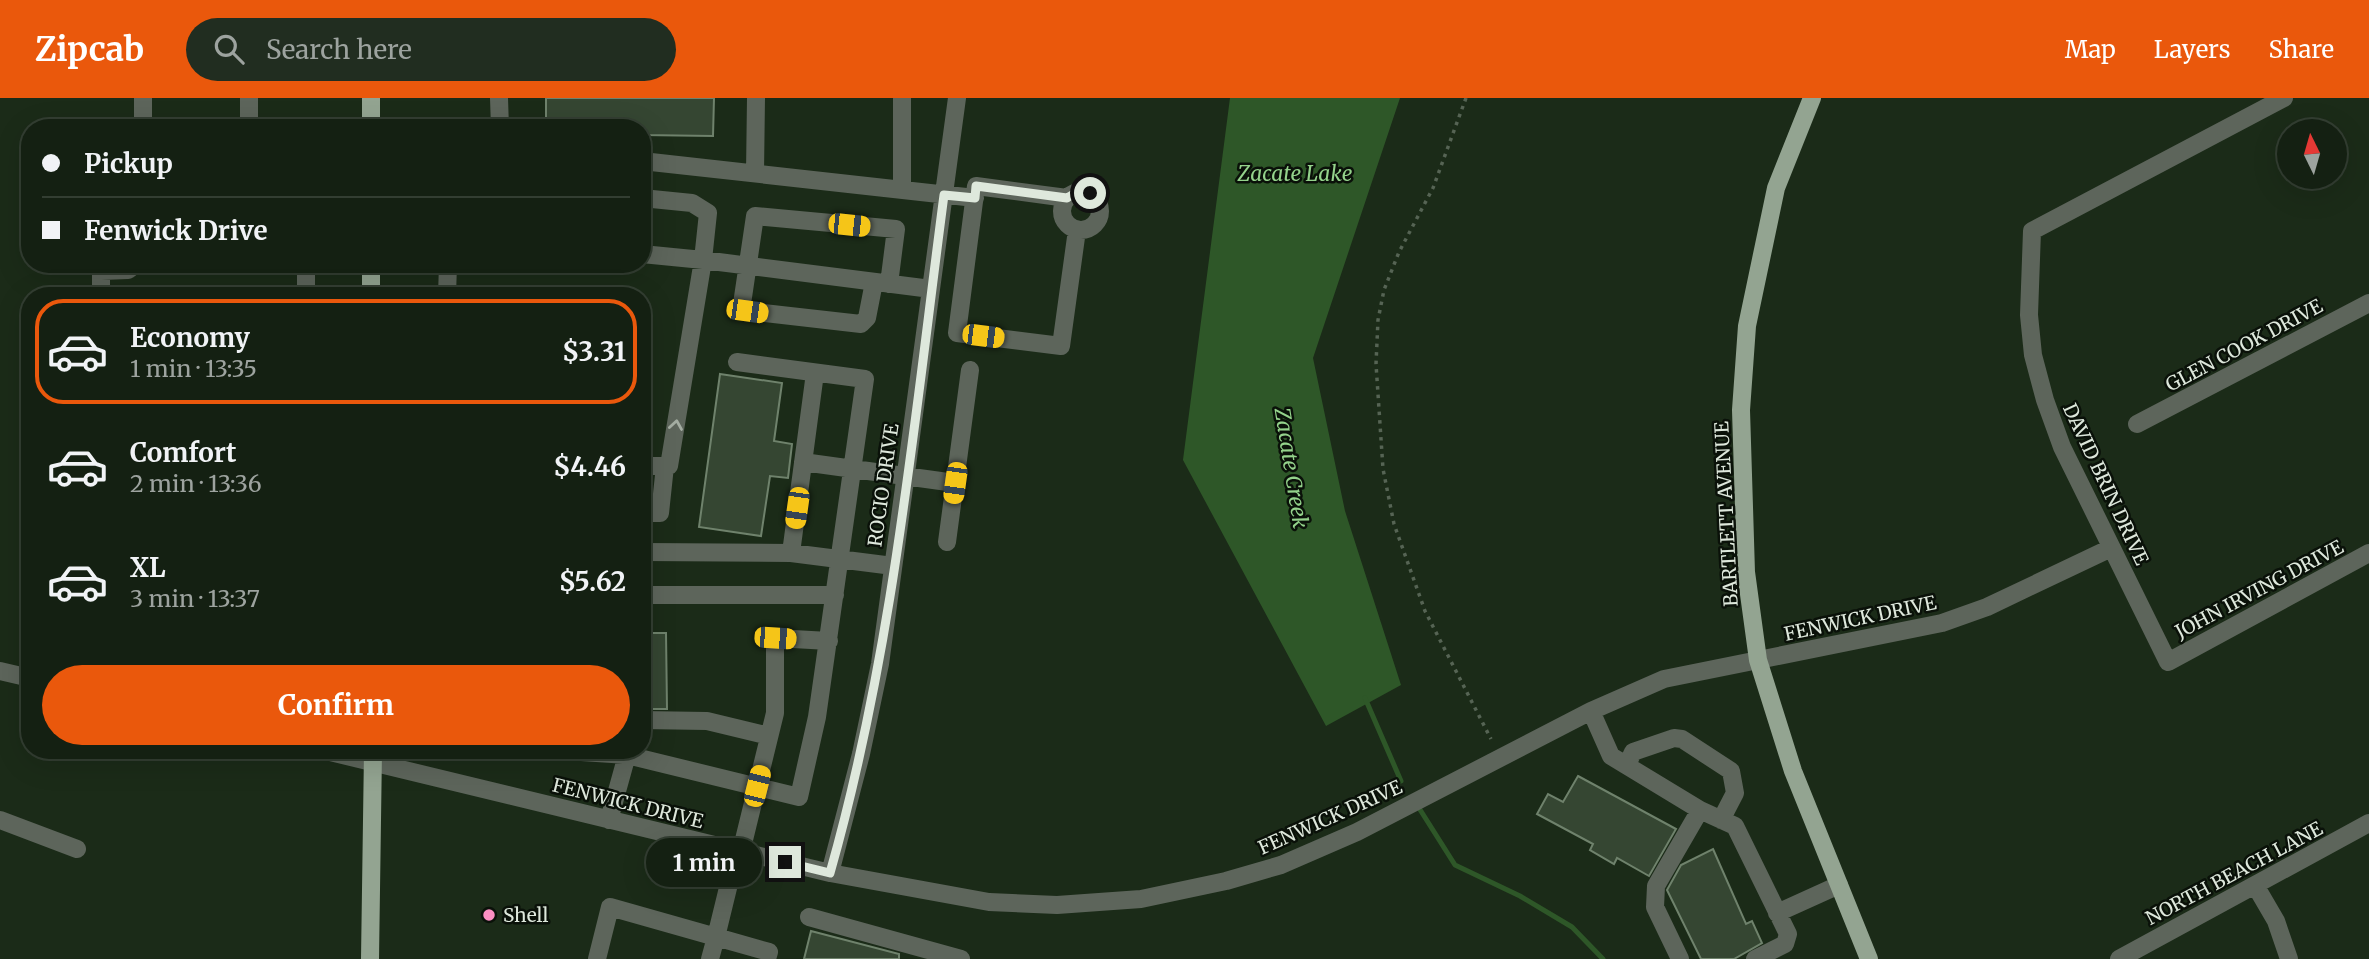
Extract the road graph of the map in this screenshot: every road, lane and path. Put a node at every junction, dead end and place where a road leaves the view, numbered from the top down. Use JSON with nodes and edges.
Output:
{"nodes":[{"id":1,"x":143,"y":98,"type":"edge"},
{"id":2,"x":249,"y":98,"type":"edge"},
{"id":3,"x":370,"y":98,"type":"edge"},
{"id":4,"x":499,"y":98,"type":"edge"},
{"id":5,"x":756,"y":98,"type":"edge"},
{"id":6,"x":902,"y":98,"type":"edge"},
{"id":7,"x":957,"y":98,"type":"edge"},
{"id":8,"x":1466,"y":98,"type":"edge"},
{"id":9,"x":1812,"y":98,"type":"edge"},
{"id":10,"x":2284,"y":98,"type":"edge"},
{"id":11,"x":143,"y":119,"type":"edge"},
{"id":12,"x":249,"y":119,"type":"edge"},
{"id":13,"x":371,"y":119,"type":"edge"},
{"id":14,"x":500,"y":119,"type":"edge"},
{"id":15,"x":651,"y":162,"type":"edge"},
{"id":16,"x":755,"y":173,"type":"junction"},
{"id":17,"x":902,"y":190,"type":"junction"},
{"id":18,"x":944,"y":195,"type":"junction"},
{"id":19,"x":975,"y":198,"type":"junction"},
{"id":20,"x":1067,"y":198,"type":"junction"},
{"id":21,"x":651,"y":199,"type":"edge"},
{"id":22,"x":1077,"y":229,"type":"junction"},
{"id":23,"x":651,"y":255,"type":"edge"},
{"id":24,"x":703,"y":260,"type":"junction"},
{"id":25,"x":749,"y":266,"type":"junction"},
{"id":26,"x":882,"y":283,"type":"junction"},
{"id":27,"x":931,"y":289,"type":"junction"},
{"id":28,"x":2369,"y":303,"type":"edge"},
{"id":29,"x":737,"y":362,"type":"dead end"},
{"id":30,"x":970,"y":370,"type":"dead end"},
{"id":31,"x":815,"y":373,"type":"junction"},
{"id":32,"x":2137,"y":424,"type":"dead end"},
{"id":33,"x":803,"y":462,"type":"junction"},
{"id":34,"x":651,"y":466,"type":"edge"},
{"id":35,"x":665,"y":466,"type":"junction"},
{"id":36,"x":853,"y":469,"type":"junction"},
{"id":37,"x":905,"y":477,"type":"junction"},
{"id":38,"x":955,"y":483,"type":"junction"},
{"id":39,"x":651,"y":513,"type":"edge"},
{"id":40,"x":947,"y":542,"type":"dead end"},
{"id":41,"x":2111,"y":548,"type":"junction"},
{"id":42,"x":651,"y":552,"type":"edge"},
{"id":43,"x":791,"y":553,"type":"junction"},
{"id":44,"x":2369,"y":553,"type":"edge"},
{"id":45,"x":841,"y":560,"type":"junction"},
{"id":46,"x":893,"y":566,"type":"junction"},
{"id":47,"x":651,"y":595,"type":"edge"},
{"id":48,"x":835,"y":595,"type":"junction"},
{"id":49,"x":829,"y":641,"type":"junction"},
{"id":50,"x":1758,"y":660,"type":"junction"},
{"id":51,"x":2168,"y":662,"type":"joint"},
{"id":52,"x":0,"y":671,"type":"edge"},
{"id":53,"x":21,"y":676,"type":"edge"},
{"id":54,"x":1591,"y":711,"type":"junction"},
{"id":55,"x":651,"y":720,"type":"edge"},
{"id":56,"x":769,"y":736,"type":"junction"},
{"id":57,"x":1491,"y":739,"type":"dead end"},
{"id":58,"x":373,"y":759,"type":"edge"},
{"id":59,"x":381,"y":759,"type":"edge"},
{"id":60,"x":626,"y":759,"type":"edge"},
{"id":61,"x":644,"y":759,"type":"edge"},
{"id":62,"x":1627,"y":765,"type":"junction"},
{"id":63,"x":757,"y":786,"type":"junction"},
{"id":64,"x":1700,"y":810,"type":"junction"},
{"id":65,"x":0,"y":820,"type":"edge"},
{"id":66,"x":610,"y":820,"type":"junction"},
{"id":67,"x":1721,"y":820,"type":"junction"},
{"id":68,"x":2369,"y":823,"type":"edge"},
{"id":69,"x":78,"y":849,"type":"dead end"},
{"id":70,"x":739,"y":851,"type":"junction"},
{"id":71,"x":830,"y":873,"type":"junction"},
{"id":72,"x":1839,"y":885,"type":"junction"},
{"id":73,"x":2255,"y":885,"type":"junction"},
{"id":74,"x":1777,"y":913,"type":"junction"},
{"id":75,"x":809,"y":917,"type":"dead end"},
{"id":76,"x":716,"y":937,"type":"junction"},
{"id":77,"x":370,"y":959,"type":"edge"},
{"id":78,"x":597,"y":959,"type":"edge"},
{"id":79,"x":710,"y":959,"type":"edge"},
{"id":80,"x":767,"y":959,"type":"edge"},
{"id":81,"x":961,"y":959,"type":"edge"},
{"id":82,"x":1680,"y":959,"type":"edge"},
{"id":83,"x":1755,"y":959,"type":"edge"},
{"id":84,"x":1869,"y":959,"type":"edge"},
{"id":85,"x":2119,"y":959,"type":"edge"},
{"id":86,"x":2289,"y":959,"type":"edge"}],
"edges":[{"from":1,"to":11,"type":"street"},
{"from":2,"to":12,"type":"street"},
{"from":3,"to":13,"type":"main road"},
{"from":4,"to":14,"type":"street"},
{"from":5,"to":16,"type":"street"},
{"from":6,"to":17,"type":"street"},
{"from":7,"to":18,"type":"street","name":"ROCIO DRIVE"},
{"from":8,"to":57,"type":"path"},
{"from":9,"to":50,"type":"main road","name":"BARTLETT AVENUE"},
{"from":10,"to":41,"type":"street","name":"DAVID BRIN DRIVE"},
{"from":15,"to":16,"type":"street"},
{"from":16,"to":17,"type":"street"},
{"from":17,"to":18,"type":"street"},
{"from":18,"to":19,"type":"street"},
{"from":18,"to":27,"type":"street","name":"ROCIO DRIVE"},
{"from":19,"to":20,"type":"street"},
{"from":19,"to":22,"type":"street"},
{"from":20,"to":22,"type":"street"},
{"from":20,"to":22,"type":"street"},
{"from":21,"to":24,"type":"street"},
{"from":23,"to":24,"type":"street"},
{"from":24,"to":25,"type":"street"},
{"from":35,"to":24,"type":"street","one_way":true},
{"from":25,"to":26,"type":"street"},
{"from":25,"to":26,"type":"street"},
{"from":25,"to":26,"type":"street"},
{"from":26,"to":27,"type":"street"},
{"from":27,"to":37,"type":"street","name":"ROCIO DRIVE"},
{"from":28,"to":32,"type":"street","name":"GLEN COOK DRIVE"},
{"from":29,"to":31,"type":"street"},
{"from":30,"to":38,"type":"street"},
{"from":31,"to":33,"type":"street"},
{"from":31,"to":36,"type":"street"},
{"from":33,"to":36,"type":"street"},
{"from":33,"to":43,"type":"street"},
{"from":34,"to":35,"type":"street"},
{"from":35,"to":39,"type":"street"},
{"from":36,"to":37,"type":"street"},
{"from":36,"to":45,"type":"street"},
{"from":37,"to":38,"type":"street"},
{"from":37,"to":46,"type":"street","name":"ROCIO DRIVE"},
{"from":38,"to":40,"type":"street"},
{"from":41,"to":50,"type":"street","name":"FENWICK DRIVE"},
{"from":41,"to":51,"type":"street","name":"DAVID BRIN DRIVE"},
{"from":42,"to":43,"type":"street"},
{"from":43,"to":45,"type":"street"},
{"from":44,"to":51,"type":"street","name":"JOHN IRVING DRIVE"},
{"from":45,"to":46,"type":"street"},
{"from":45,"to":48,"type":"street"},
{"from":46,"to":71,"type":"street","name":"ROCIO DRIVE"},
{"from":47,"to":48,"type":"street"},
{"from":48,"to":49,"type":"street"},
{"from":49,"to":56,"type":"street"},
{"from":49,"to":63,"type":"street"},
{"from":50,"to":54,"type":"street","name":"FENWICK DRIVE"},
{"from":50,"to":72,"type":"main road","name":"BARTLETT AVENUE"},
{"from":52,"to":53,"type":"street"},
{"from":54,"to":62,"type":"street"},
{"from":54,"to":71,"type":"street","name":"FENWICK DRIVE"},
{"from":55,"to":56,"type":"street"},
{"from":56,"to":63,"type":"street"},
{"from":58,"to":77,"type":"main road"},
{"from":59,"to":66,"type":"street","name":"FENWICK DRIVE"},
{"from":60,"to":66,"type":"street"},
{"from":61,"to":63,"type":"street"},
{"from":62,"to":64,"type":"street"},
{"from":62,"to":67,"type":"street"},
{"from":63,"to":70,"type":"street"},
{"from":64,"to":67,"type":"street"},
{"from":64,"to":82,"type":"street"},
{"from":65,"to":69,"type":"street"},
{"from":66,"to":70,"type":"street","name":"FENWICK DRIVE"},
{"from":67,"to":74,"type":"street"},
{"from":68,"to":73,"type":"street","name":"NORTH BEACH LANE"},
{"from":70,"to":71,"type":"street","name":"FENWICK DRIVE"},
{"from":70,"to":76,"type":"street"},
{"from":72,"to":74,"type":"street"},
{"from":72,"to":84,"type":"main road","name":"BARTLETT AVENUE"},
{"from":73,"to":85,"type":"street","name":"NORTH BEACH LANE"},
{"from":73,"to":86,"type":"street"},
{"from":74,"to":83,"type":"street"},
{"from":75,"to":81,"type":"street"},
{"from":76,"to":78,"type":"street"},
{"from":76,"to":79,"type":"street"},
{"from":76,"to":80,"type":"street"}]}
